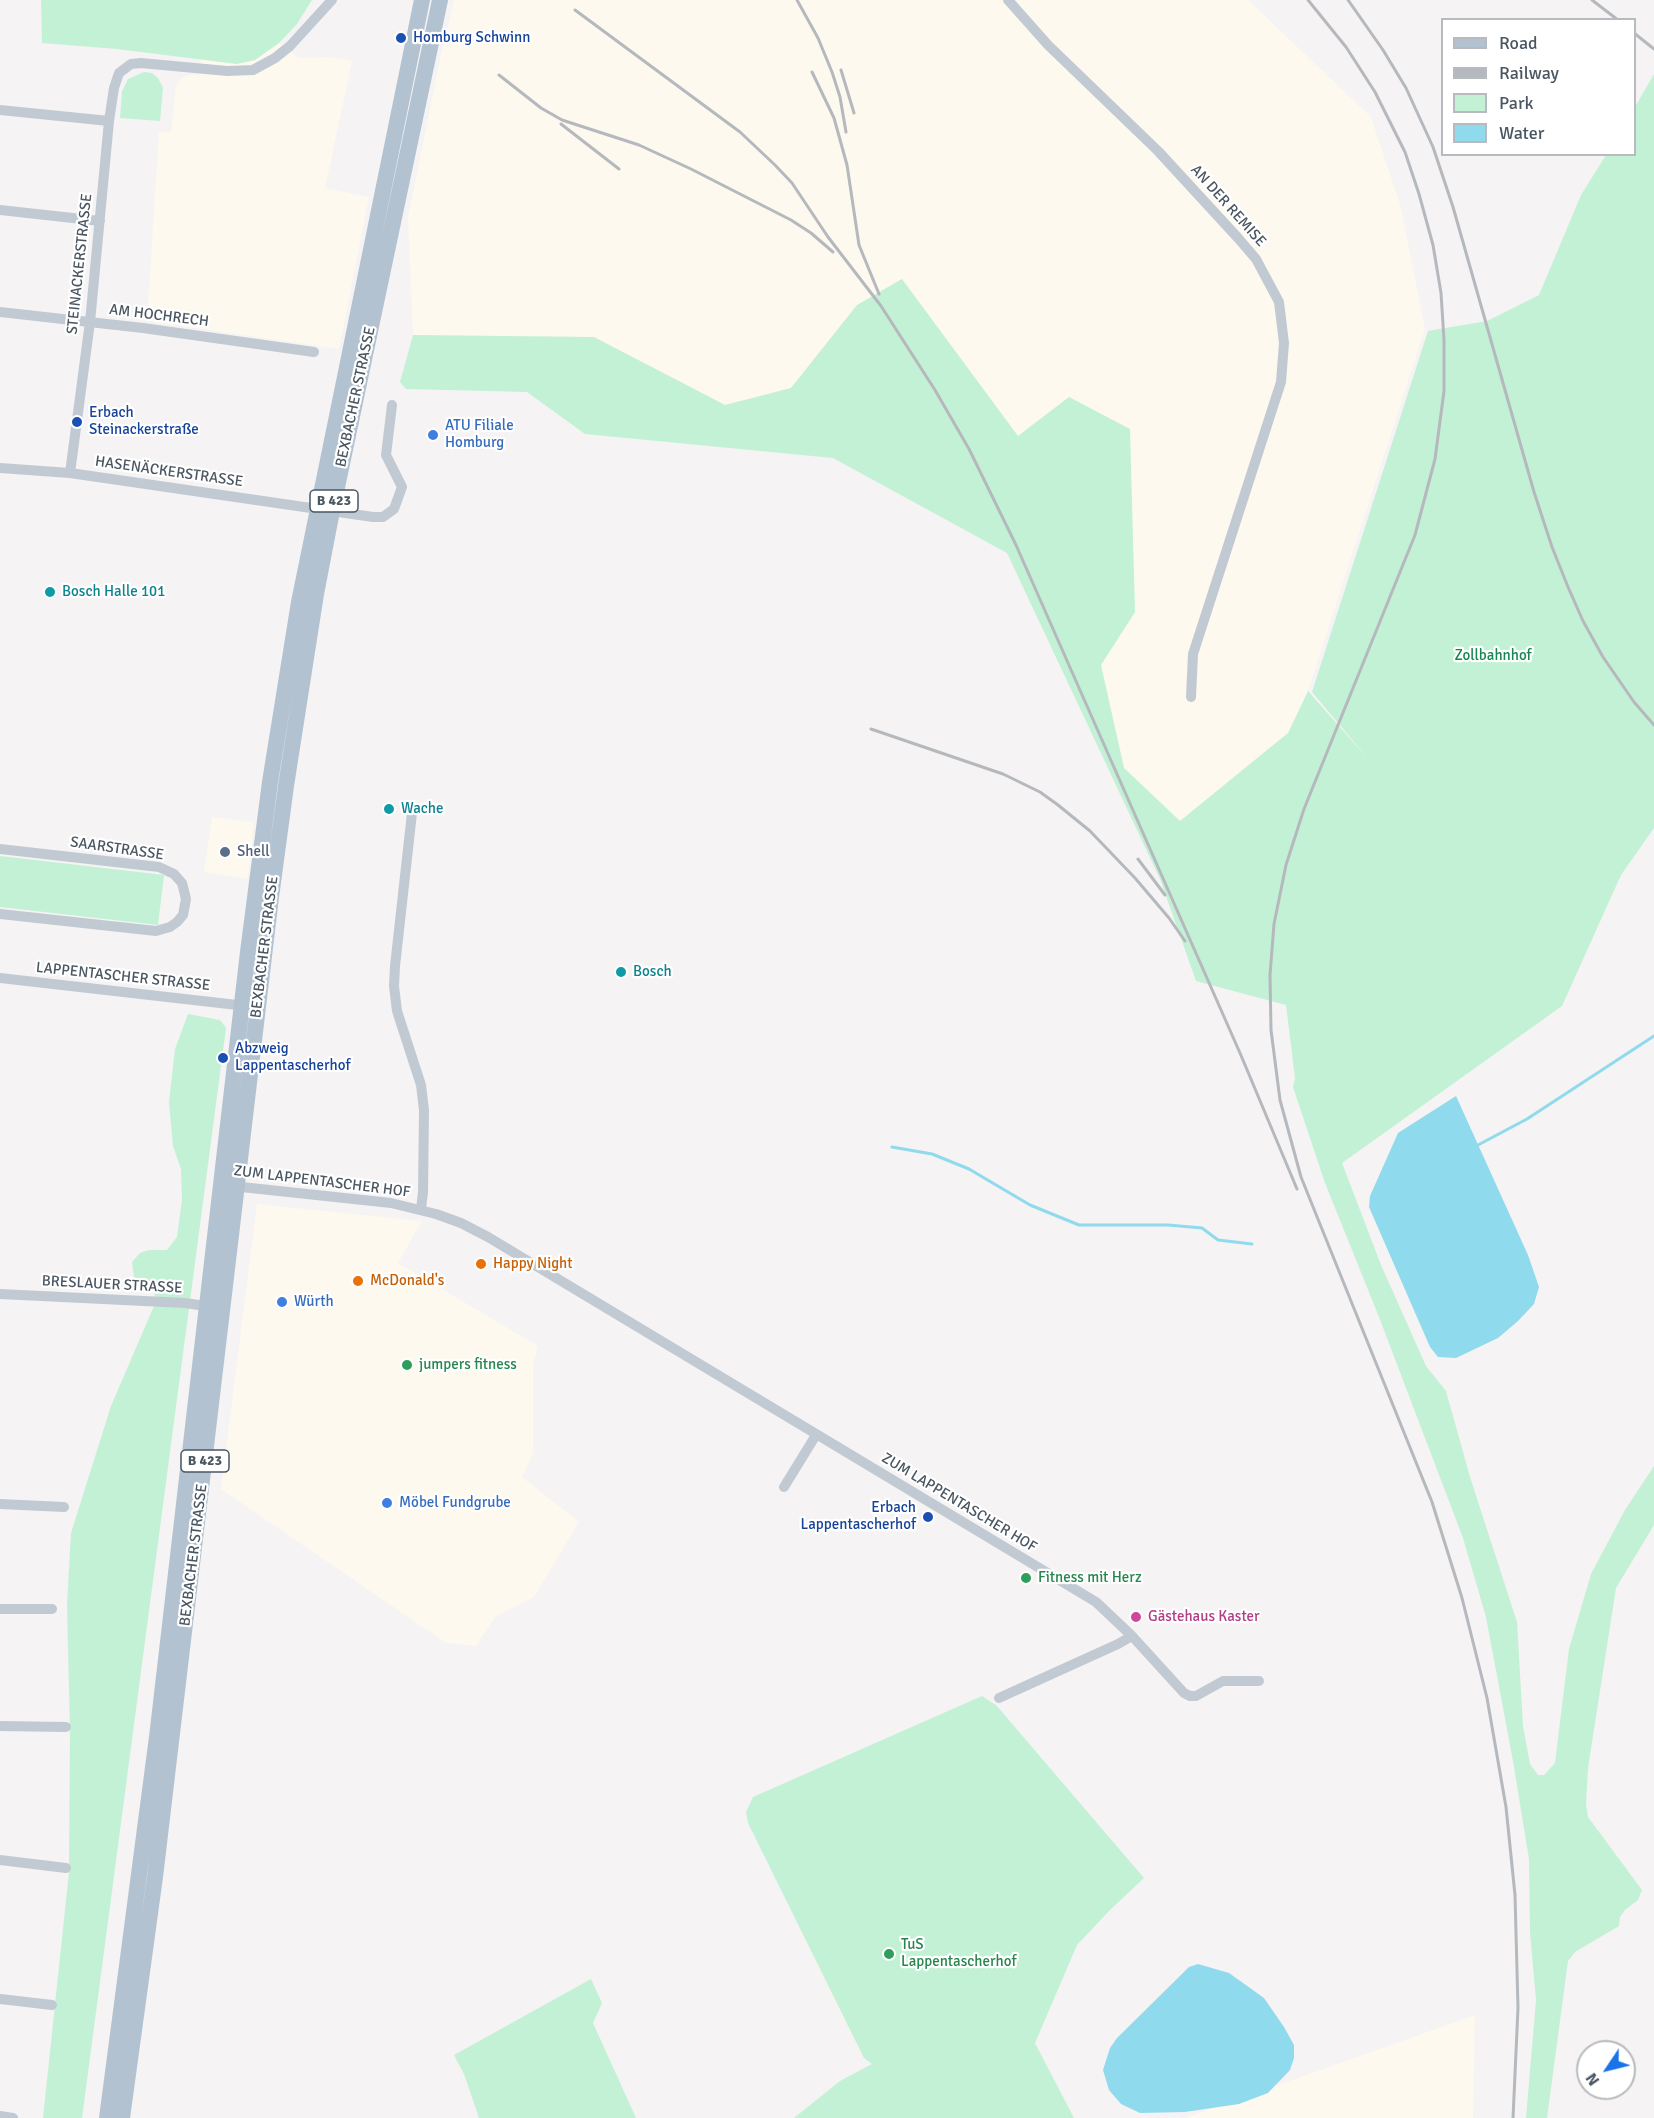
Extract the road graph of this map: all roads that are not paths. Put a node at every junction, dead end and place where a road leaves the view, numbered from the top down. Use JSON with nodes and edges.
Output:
{"nodes":[{"id":1,"x":332,"y":0,"type":"edge"},
{"id":2,"x":422,"y":0,"type":"edge"},
{"id":3,"x":440,"y":0,"type":"edge"},
{"id":4,"x":1008,"y":0,"type":"edge"},
{"id":5,"x":0,"y":110,"type":"edge"},
{"id":6,"x":109,"y":121,"type":"junction"},
{"id":7,"x":0,"y":210,"type":"edge"},
{"id":8,"x":99,"y":220,"type":"junction"},
{"id":9,"x":0,"y":312,"type":"edge"},
{"id":10,"x":90,"y":322,"type":"junction"},
{"id":11,"x":314,"y":352,"type":"dead end"},
{"id":12,"x":392,"y":405,"type":"dead end"},
{"id":13,"x":0,"y":468,"type":"edge"},
{"id":14,"x":70,"y":473,"type":"junction"},
{"id":15,"x":325,"y":510,"type":"junction"},
{"id":16,"x":1191,"y":697,"type":"dead end"},
{"id":17,"x":412,"y":813,"type":"dead end"},
{"id":18,"x":0,"y":849,"type":"edge"},
{"id":19,"x":0,"y":914,"type":"edge"},
{"id":20,"x":0,"y":978,"type":"edge"},
{"id":21,"x":250,"y":1007,"type":"junction"},
{"id":22,"x":229,"y":1186,"type":"junction"},
{"id":23,"x":420,"y":1209,"type":"junction"},
{"id":24,"x":0,"y":1294,"type":"edge"},
{"id":25,"x":215,"y":1308,"type":"junction"},
{"id":26,"x":816,"y":1435,"type":"junction"},
{"id":27,"x":784,"y":1487,"type":"dead end"},
{"id":28,"x":0,"y":1504,"type":"edge"},
{"id":29,"x":64,"y":1507,"type":"dead end"},
{"id":30,"x":52,"y":1609,"type":"dead end"},
{"id":31,"x":0,"y":1610,"type":"edge"},
{"id":32,"x":1132,"y":1635,"type":"junction"},
{"id":33,"x":1259,"y":1681,"type":"dead end"},
{"id":34,"x":999,"y":1698,"type":"dead end"},
{"id":35,"x":0,"y":1726,"type":"edge"},
{"id":36,"x":66,"y":1727,"type":"dead end"},
{"id":37,"x":0,"y":1860,"type":"edge"},
{"id":38,"x":66,"y":1868,"type":"dead end"},
{"id":39,"x":0,"y":1999,"type":"edge"},
{"id":40,"x":52,"y":2005,"type":"dead end"},
{"id":41,"x":0,"y":2116,"type":"edge"},
{"id":42,"x":13,"y":2118,"type":"edge"},
{"id":43,"x":106,"y":2118,"type":"edge"},
{"id":44,"x":122,"y":2118,"type":"edge"}],
"edges":[{"from":1,"to":6,"type":"street","name":"STEINACKERSTRASSE"},
{"from":2,"to":15,"type":"main road","name":"BEXBACHER STRASSE","number":"B 423"},
{"from":3,"to":15,"type":"main road","name":"BEXBACHER STRASSE","number":"B 423"},
{"from":4,"to":16,"type":"street","name":"AN DER REMISE"},
{"from":5,"to":6,"type":"street"},
{"from":6,"to":8,"type":"street","name":"STEINACKERSTRASSE"},
{"from":7,"to":8,"type":"street"},
{"from":8,"to":10,"type":"street","name":"STEINACKERSTRASSE"},
{"from":9,"to":10,"type":"street","name":"AM HOCHRECH"},
{"from":10,"to":11,"type":"street","name":"AM HOCHRECH"},
{"from":10,"to":14,"type":"street","name":"STEINACKERSTRASSE"},
{"from":12,"to":15,"type":"street","name":"HASENÄCKERSTRASSE"},
{"from":13,"to":14,"type":"street","name":"HASENÄCKERSTRASSE"},
{"from":14,"to":15,"type":"street","name":"HASENÄCKERSTRASSE"},
{"from":15,"to":21,"type":"main road","name":"BEXBACHER STRASSE","number":"B 423"},
{"from":17,"to":23,"type":"street","name":"ZUM LAPPENTASCHER HOF"},
{"from":18,"to":19,"type":"street","name":"SAARSTRASSE"},
{"from":20,"to":21,"type":"street","name":"LAPPENTASCHER STRASSE"},
{"from":21,"to":22,"type":"main road","name":"BEXBACHER STRASSE","number":"B 423"},
{"from":22,"to":23,"type":"street","name":"ZUM LAPPENTASCHER HOF"},
{"from":22,"to":25,"type":"main road","name":"BEXBACHER STRASSE","number":"B 423"},
{"from":22,"to":25,"type":"main road","name":"BEXBACHER STRASSE","number":"B 423"},
{"from":23,"to":26,"type":"street","name":"ZUM LAPPENTASCHER HOF"},
{"from":24,"to":25,"type":"street","name":"BRESLAUER STRASSE"},
{"from":25,"to":43,"type":"main road","name":"BEXBACHER STRASSE"},
{"from":25,"to":44,"type":"main road","name":"BEXBACHER STRASSE","number":"B 423"},
{"from":26,"to":27,"type":"street"},
{"from":26,"to":32,"type":"street","name":"ZUM LAPPENTASCHER HOF"},
{"from":28,"to":29,"type":"street"},
{"from":30,"to":31,"type":"street"},
{"from":32,"to":33,"type":"street","name":"ZUM LAPPENTASCHER HOF"},
{"from":32,"to":34,"type":"street"},
{"from":35,"to":36,"type":"street"},
{"from":37,"to":38,"type":"street"},
{"from":39,"to":40,"type":"street"},
{"from":41,"to":42,"type":"street"}]}
